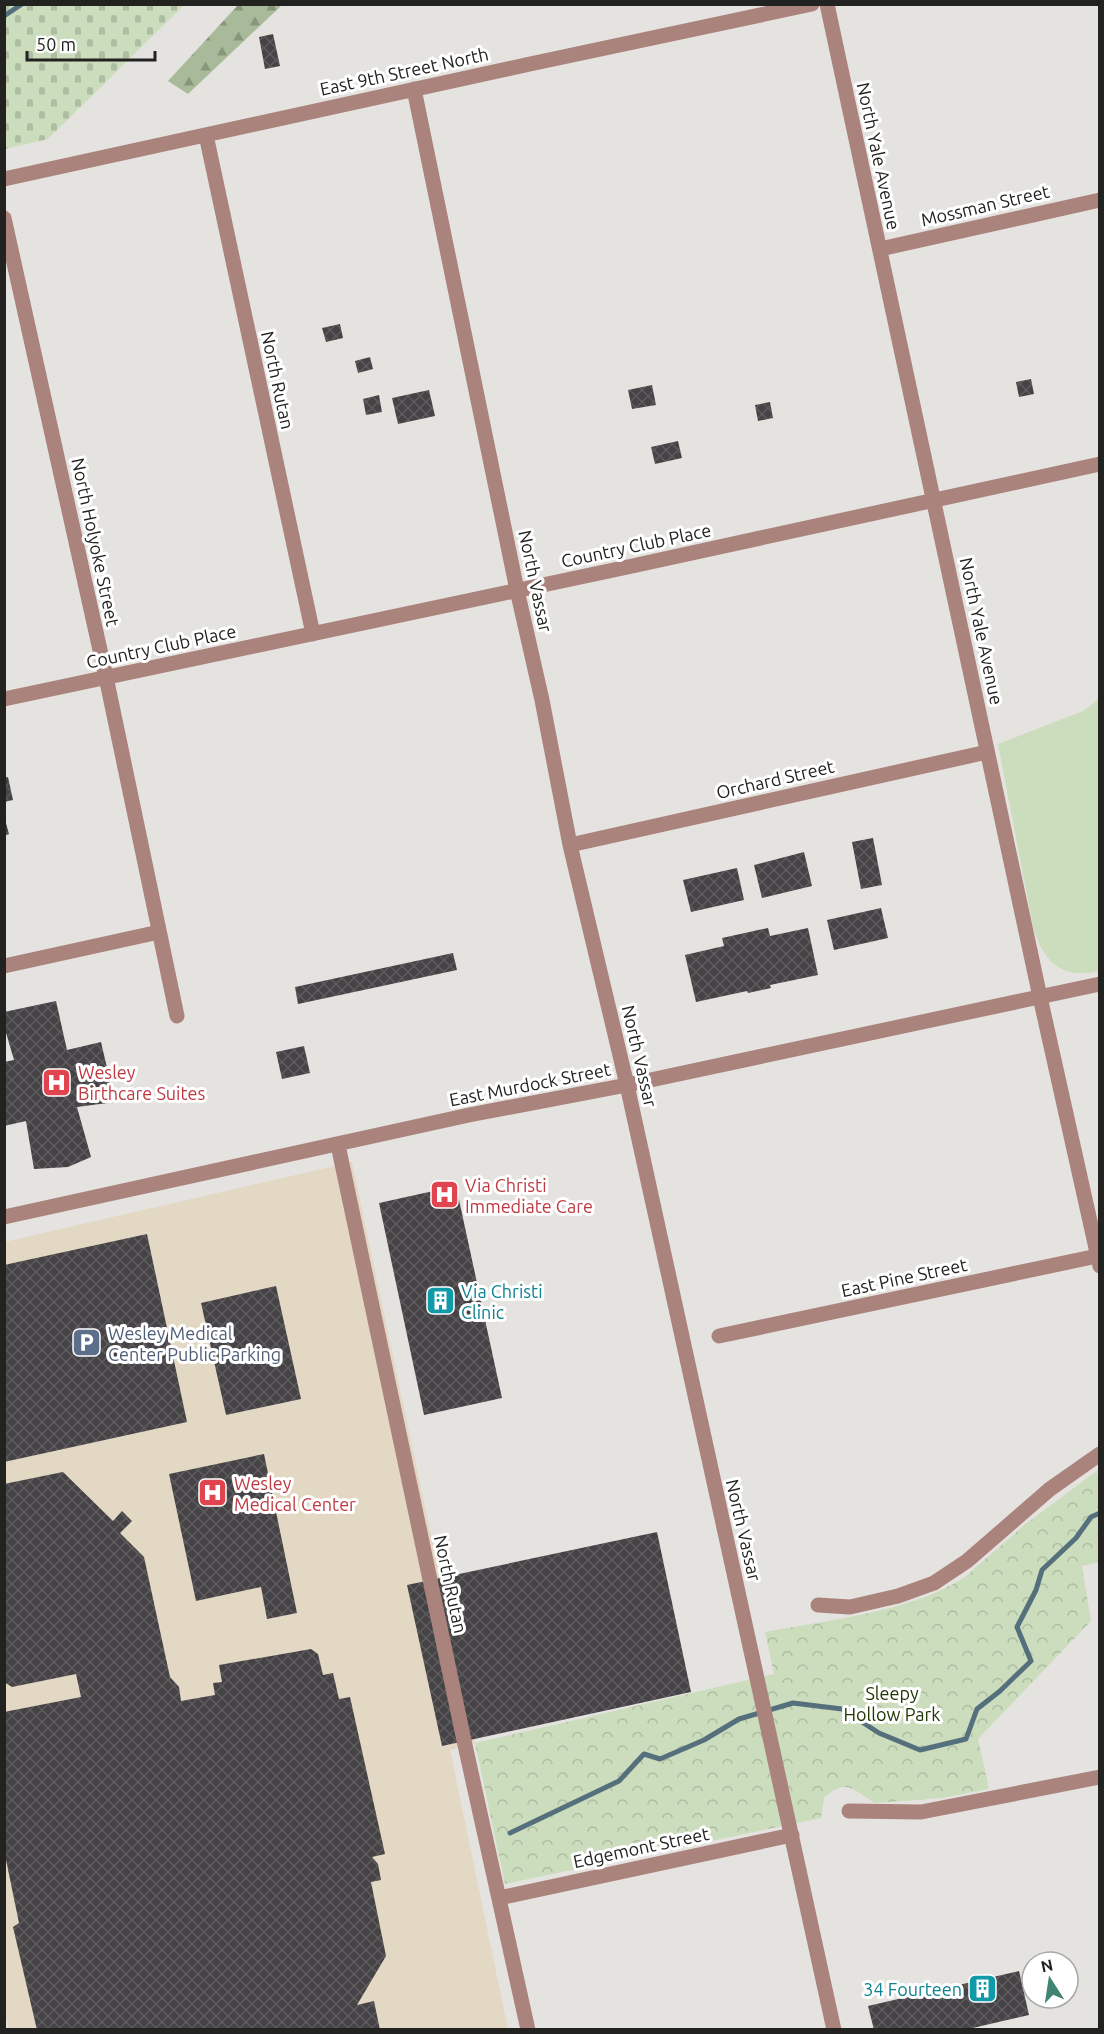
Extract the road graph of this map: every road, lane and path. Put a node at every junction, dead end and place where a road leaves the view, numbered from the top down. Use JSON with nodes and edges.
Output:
{"nodes":[{"id":1,"x":812,"y":4,"type":"edge"},
{"id":2,"x":827,"y":4,"type":"edge"},
{"id":3,"x":414,"y":89,"type":"junction"},
{"id":4,"x":206,"y":135,"type":"junction"},
{"id":5,"x":4,"y":179,"type":"edge"},
{"id":6,"x":1100,"y":200,"type":"edge"},
{"id":7,"x":4,"y":218,"type":"edge"},
{"id":8,"x":880,"y":249,"type":"junction"},
{"id":9,"x":1100,"y":464,"type":"edge"},
{"id":10,"x":934,"y":500,"type":"junction"},
{"id":11,"x":516,"y":590,"type":"junction"},
{"id":12,"x":313,"y":634,"type":"junction"},
{"id":13,"x":106,"y":677,"type":"junction"},
{"id":14,"x":4,"y":699,"type":"edge"},
{"id":15,"x":987,"y":752,"type":"junction"},
{"id":16,"x":570,"y":845,"type":"junction"},
{"id":17,"x":159,"y":932,"type":"junction"},
{"id":18,"x":4,"y":966,"type":"edge"},
{"id":19,"x":1100,"y":984,"type":"edge"},
{"id":20,"x":1040,"y":997,"type":"junction"},
{"id":21,"x":177,"y":1016,"type":"dead end"},
{"id":22,"x":627,"y":1085,"type":"junction"},
{"id":23,"x":338,"y":1145,"type":"junction"},
{"id":24,"x":4,"y":1217,"type":"edge"},
{"id":25,"x":1098,"y":1261,"type":"edge"},
{"id":26,"x":719,"y":1336,"type":"dead end"},
{"id":27,"x":1100,"y":1454,"type":"edge"},
{"id":28,"x":819,"y":1605,"type":"dead end"},
{"id":29,"x":1100,"y":1777,"type":"edge"},
{"id":30,"x":849,"y":1811,"type":"dead end"},
{"id":31,"x":792,"y":1834,"type":"junction"},
{"id":32,"x":499,"y":1899,"type":"junction"},
{"id":33,"x":528,"y":2030,"type":"edge"},
{"id":34,"x":834,"y":2030,"type":"edge"}],
"edges":[{"from":1,"to":3,"type":"street","name":"East 9th Street North"},
{"from":2,"to":8,"type":"street","name":"North Yale Avenue"},
{"from":3,"to":4,"type":"street","name":"East 9th Street North"},
{"from":3,"to":11,"type":"street","name":"North Vassar"},
{"from":4,"to":5,"type":"street","name":"East 9th Street North"},
{"from":4,"to":12,"type":"street","name":"North Rutan"},
{"from":6,"to":8,"type":"street","name":"Mossman Street"},
{"from":7,"to":13,"type":"street","name":"North Holyoke Street"},
{"from":8,"to":10,"type":"street","name":"North Yale Avenue"},
{"from":9,"to":10,"type":"street","name":"Country Club Place"},
{"from":10,"to":11,"type":"street","name":"Country Club Place"},
{"from":10,"to":15,"type":"street","name":"North Yale Avenue"},
{"from":11,"to":12,"type":"street","name":"Country Club Place"},
{"from":11,"to":16,"type":"street","name":"North Vassar"},
{"from":12,"to":13,"type":"street","name":"Country Club Place"},
{"from":13,"to":14,"type":"street","name":"Country Club Place"},
{"from":13,"to":17,"type":"street","name":"North Holyoke Street"},
{"from":15,"to":16,"type":"street","name":"Orchard Street"},
{"from":15,"to":20,"type":"street","name":"North Yale Avenue"},
{"from":16,"to":22,"type":"street","name":"North Vassar"},
{"from":17,"to":18,"type":"street"},
{"from":17,"to":21,"type":"street","name":"North Holyoke Street"},
{"from":19,"to":20,"type":"street","name":"East Murdock Street"},
{"from":20,"to":22,"type":"street","name":"East Murdock Street"},
{"from":20,"to":25,"type":"street","name":"North Yale Avenue"},
{"from":22,"to":23,"type":"street","name":"East Murdock Street"},
{"from":22,"to":31,"type":"street","name":"North Vassar"},
{"from":23,"to":24,"type":"street","name":"East Murdock Street"},
{"from":23,"to":32,"type":"street","name":"North Rutan"},
{"from":25,"to":26,"type":"street","name":"East Pine Street"},
{"from":27,"to":28,"type":"street"},
{"from":29,"to":30,"type":"street"},
{"from":31,"to":32,"type":"street","name":"Edgemont Street"},
{"from":31,"to":34,"type":"street","name":"North Vassar"},
{"from":32,"to":33,"type":"street","name":"North Rutan"}]}
